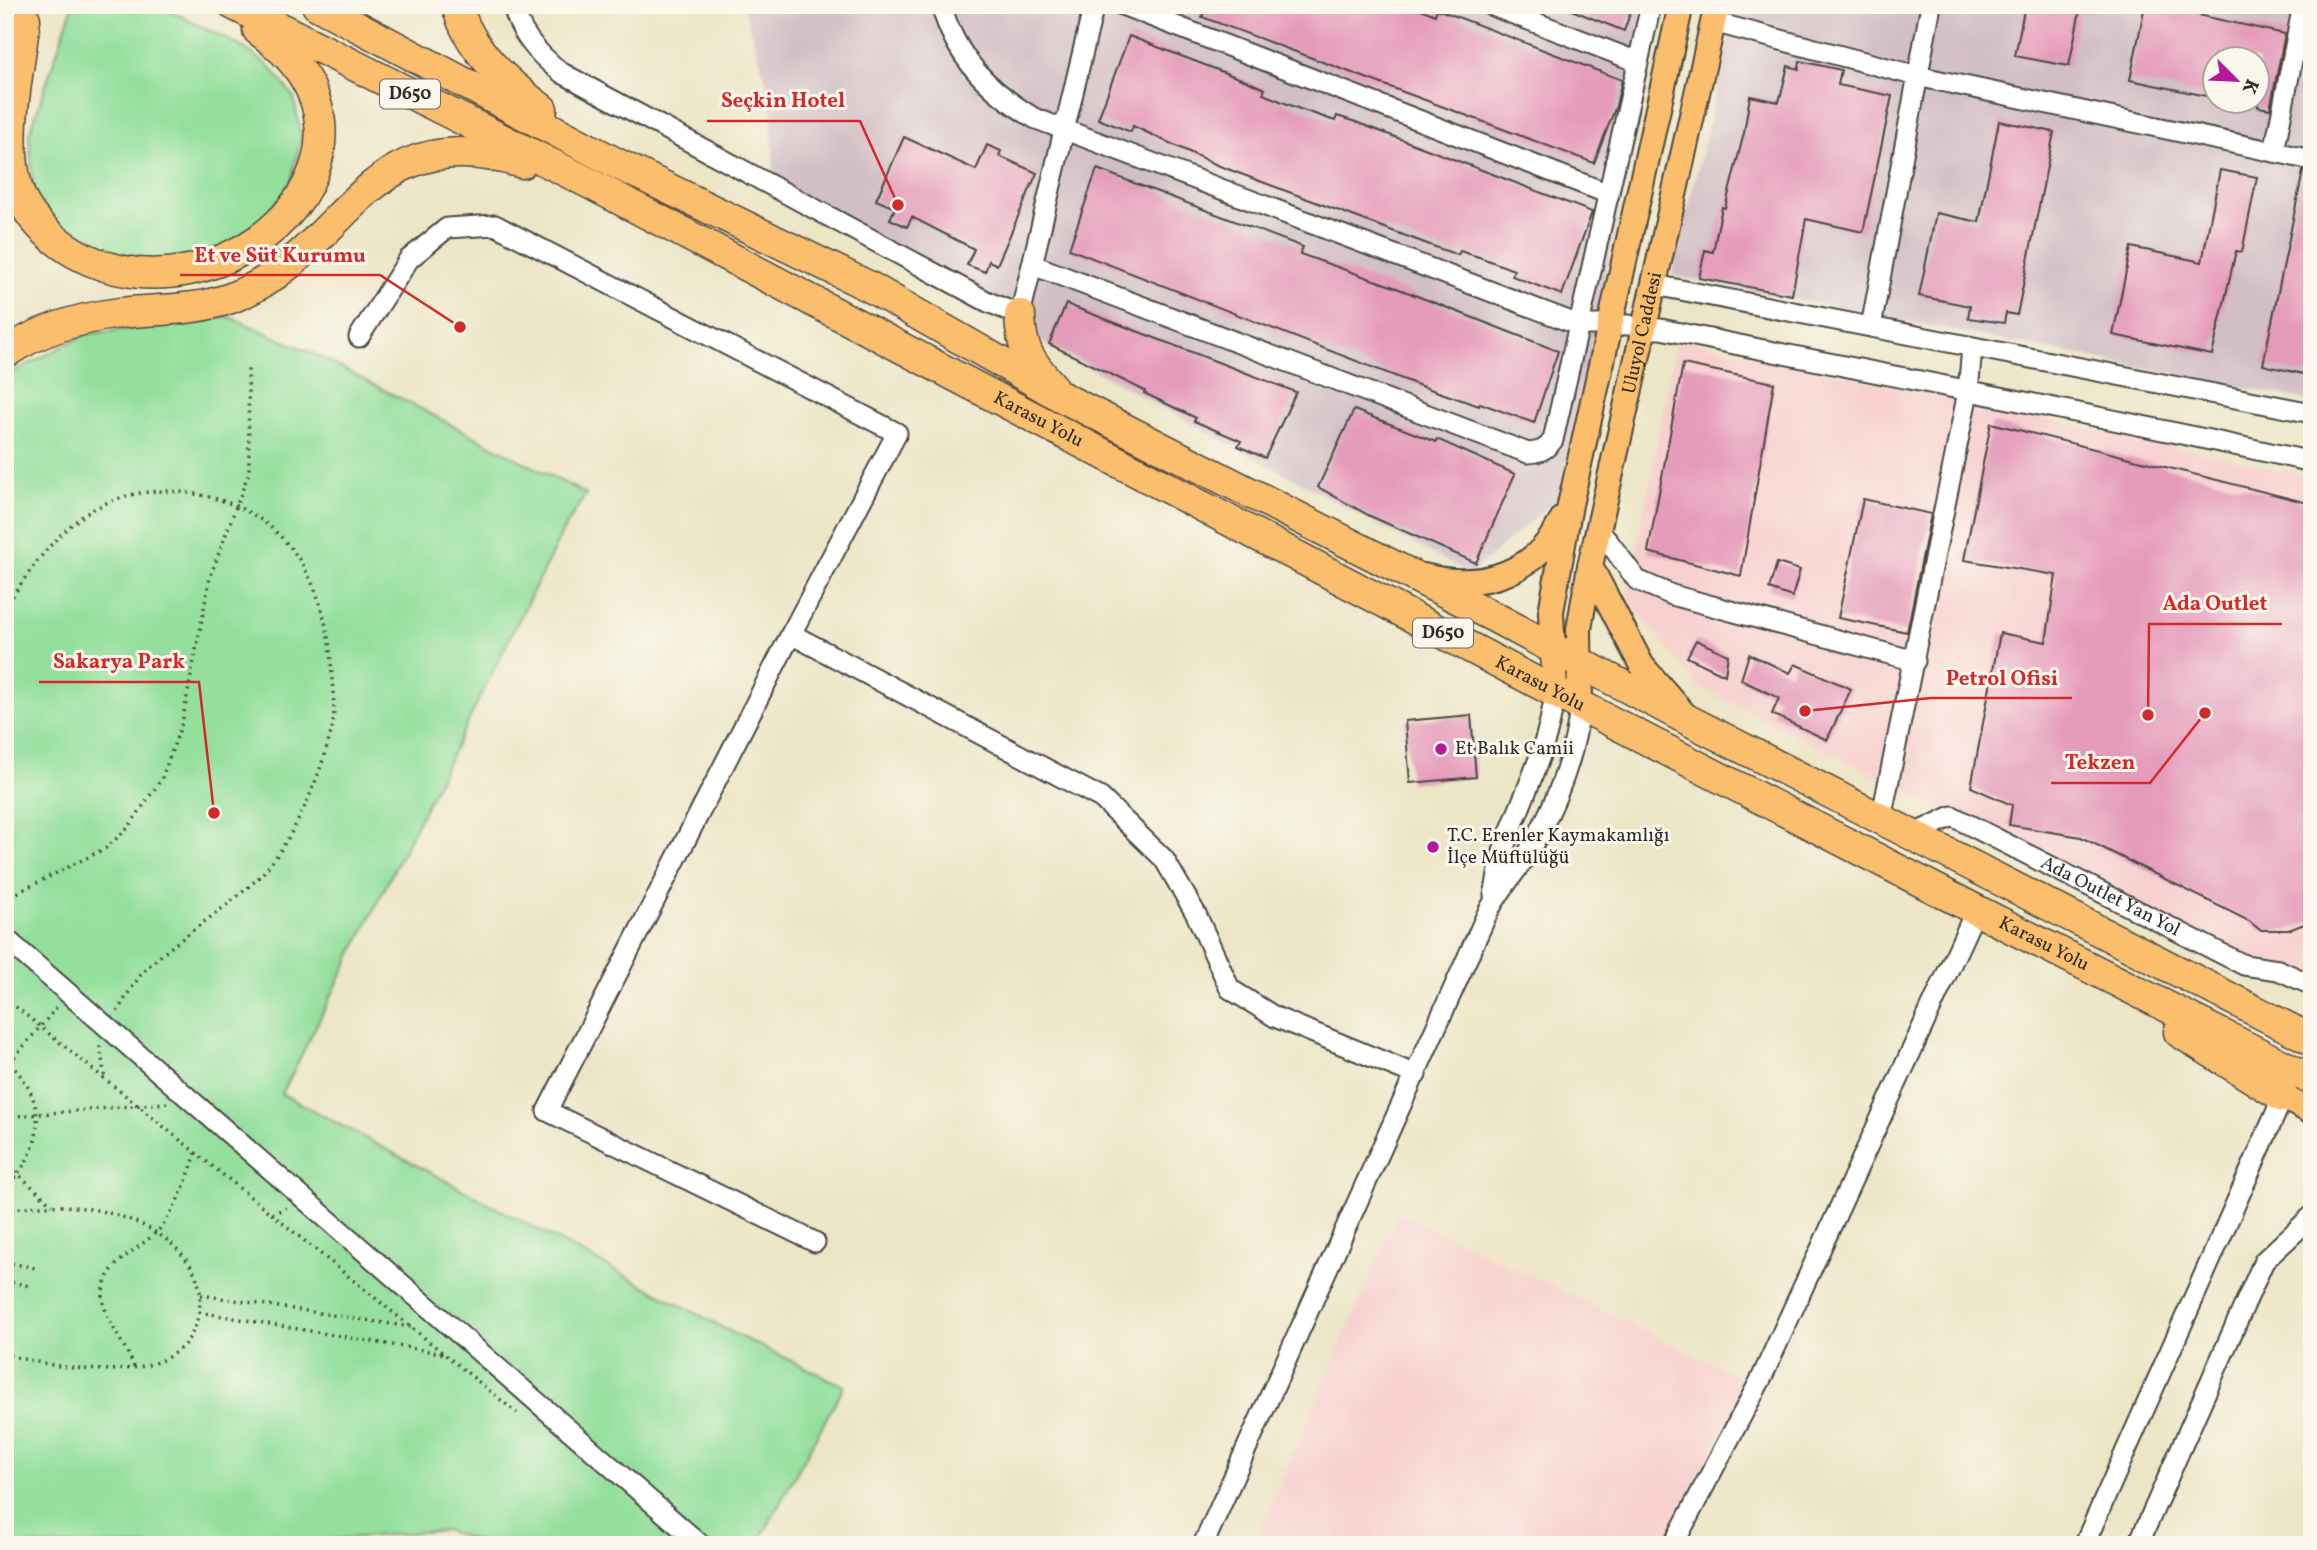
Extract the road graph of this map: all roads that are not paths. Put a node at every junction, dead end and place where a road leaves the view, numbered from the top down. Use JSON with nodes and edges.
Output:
{"nodes":[{"id":1,"x":224,"y":5,"type":"edge"},
{"id":2,"x":234,"y":5,"type":"edge"},
{"id":3,"x":317,"y":5,"type":"edge"},
{"id":4,"x":457,"y":5,"type":"edge"},
{"id":5,"x":513,"y":5,"type":"edge"},
{"id":6,"x":941,"y":5,"type":"edge"},
{"id":7,"x":1094,"y":5,"type":"edge"},
{"id":8,"x":1122,"y":5,"type":"edge"},
{"id":9,"x":1489,"y":5,"type":"edge"},
{"id":10,"x":1651,"y":5,"type":"edge"},
{"id":11,"x":1681,"y":5,"type":"edge"},
{"id":12,"x":1931,"y":5,"type":"edge"},
{"id":13,"x":2303,"y":5,"type":"edge"},
{"id":14,"x":1712,"y":11,"type":"edge"},
{"id":15,"x":27,"y":12,"type":"edge"},
{"id":16,"x":1638,"y":62,"type":"junction"},
{"id":17,"x":1917,"y":76,"type":"junction"},
{"id":18,"x":5,"y":92,"type":"edge"},
{"id":19,"x":1066,"y":131,"type":"junction"},
{"id":20,"x":2274,"y":152,"type":"junction"},
{"id":21,"x":2312,"y":160,"type":"edge"},
{"id":22,"x":616,"y":163,"type":"junction"},
{"id":23,"x":587,"y":182,"type":"junction"},
{"id":24,"x":1609,"y":194,"type":"junction"},
{"id":25,"x":1033,"y":265,"type":"junction"},
{"id":26,"x":1655,"y":285,"type":"junction"},
{"id":27,"x":1020,"y":315,"type":"junction"},
{"id":28,"x":1579,"y":325,"type":"junction"},
{"id":29,"x":1628,"y":326,"type":"junction"},
{"id":30,"x":1871,"y":327,"type":"junction"},
{"id":31,"x":359,"y":337,"type":"dead end"},
{"id":32,"x":1972,"y":347,"type":"junction"},
{"id":33,"x":5,"y":353,"type":"edge"},
{"id":34,"x":1968,"y":392,"type":"junction"},
{"id":35,"x":1060,"y":396,"type":"junction"},
{"id":36,"x":2312,"y":412,"type":"edge"},
{"id":37,"x":2312,"y":462,"type":"edge"},
{"id":38,"x":1570,"y":505,"type":"junction"},
{"id":39,"x":1598,"y":529,"type":"junction"},
{"id":40,"x":1590,"y":566,"type":"junction"},
{"id":41,"x":1404,"y":571,"type":"junction"},
{"id":42,"x":791,"y":634,"type":"junction"},
{"id":43,"x":1555,"y":648,"type":"junction"},
{"id":44,"x":1914,"y":662,"type":"junction"},
{"id":45,"x":1581,"y":663,"type":"junction"},
{"id":46,"x":1568,"y":698,"type":"junction"},
{"id":47,"x":1690,"y":721,"type":"junction"},
{"id":48,"x":1881,"y":818,"type":"junction"},
{"id":49,"x":1912,"y":835,"type":"junction"},
{"id":50,"x":2028,"y":894,"type":"junction"},
{"id":51,"x":1493,"y":903,"type":"junction"},
{"id":52,"x":1976,"y":910,"type":"junction"},
{"id":53,"x":2021,"y":933,"type":"junction"},
{"id":54,"x":5,"y":938,"type":"edge"},
{"id":55,"x":2312,"y":985,"type":"edge"},
{"id":56,"x":2312,"y":1017,"type":"edge"},
{"id":57,"x":2312,"y":1040,"type":"edge"},
{"id":58,"x":1416,"y":1075,"type":"junction"},
{"id":59,"x":2312,"y":1080,"type":"edge"},
{"id":60,"x":2283,"y":1097,"type":"junction"},
{"id":61,"x":2312,"y":1112,"type":"edge"},
{"id":62,"x":2312,"y":1216,"type":"edge"},
{"id":63,"x":815,"y":1242,"type":"dead end"},
{"id":64,"x":701,"y":1545,"type":"edge"},
{"id":65,"x":1203,"y":1545,"type":"edge"},
{"id":66,"x":1673,"y":1545,"type":"edge"},
{"id":67,"x":2084,"y":1545,"type":"edge"},
{"id":68,"x":2138,"y":1545,"type":"edge"}],
"edges":[{"from":1,"to":15,"type":"highway"},
{"from":2,"to":23,"type":"highway","number":"D650"},
{"from":3,"to":22,"type":"highway","number":"D650"},
{"from":4,"to":22,"type":"highway","number":"D650"},
{"from":5,"to":27,"type":"street"},
{"from":6,"to":19,"type":"street"},
{"from":7,"to":19,"type":"street"},
{"from":8,"to":24,"type":"street"},
{"from":9,"to":16,"type":"street"},
{"from":10,"to":16,"type":"street"},
{"from":11,"to":29,"type":"main road","name":"Uluyol Caddesi"},
{"from":12,"to":17,"type":"street"},
{"from":13,"to":20,"type":"street"},
{"from":14,"to":17,"type":"street"},
{"from":14,"to":26,"type":"main road","name":"Uluyol Caddesi"},
{"from":15,"to":18,"type":"highway"},
{"from":16,"to":24,"type":"street"},
{"from":17,"to":20,"type":"street"},
{"from":17,"to":30,"type":"street"},
{"from":19,"to":25,"type":"street"},
{"from":19,"to":28,"type":"street"},
{"from":20,"to":21,"type":"street"},
{"from":22,"to":35,"type":"highway","name":"Karasu Yolu","number":"D650"},
{"from":23,"to":33,"type":"highway"},
{"from":23,"to":46,"type":"highway","name":"Karasu Yolu","number":"D650"},
{"from":24,"to":28,"type":"street"},
{"from":25,"to":27,"type":"street"},
{"from":25,"to":28,"type":"street"},
{"from":26,"to":29,"type":"main road","name":"Uluyol Caddesi"},
{"from":26,"to":30,"type":"street"},
{"from":27,"to":35,"type":"highway"},
{"from":28,"to":29,"type":"street"},
{"from":29,"to":34,"type":"street"},
{"from":29,"to":38,"type":"main road","name":"Uluyol Caddesi"},
{"from":29,"to":39,"type":"main road","name":"Uluyol Caddesi"},
{"from":30,"to":32,"type":"street"},
{"from":31,"to":42,"type":"street"},
{"from":32,"to":34,"type":"street"},
{"from":32,"to":36,"type":"street"},
{"from":34,"to":37,"type":"street"},
{"from":34,"to":44,"type":"street"},
{"from":35,"to":41,"type":"highway","name":"Karasu Yolu","number":"D650"},
{"from":38,"to":41,"type":"main road"},
{"from":38,"to":43,"type":"main road","name":"Uluyol Caddesi"},
{"from":39,"to":40,"type":"main road","name":"Uluyol Caddesi"},
{"from":39,"to":44,"type":"street"},
{"from":40,"to":45,"type":"main road","name":"Uluyol Caddesi"},
{"from":40,"to":47,"type":"main road"},
{"from":41,"to":43,"type":"highway","name":"Karasu Yolu","number":"D650"},
{"from":42,"to":58,"type":"street"},
{"from":42,"to":63,"type":"street"},
{"from":43,"to":45,"type":"highway","name":"Karasu Yolu","number":"D650"},
{"from":43,"to":46,"type":"main road","name":"Uluyol Caddesi"},
{"from":44,"to":48,"type":"street"},
{"from":45,"to":46,"type":"main road","name":"Uluyol Caddesi"},
{"from":45,"to":47,"type":"highway","name":"Karasu Yolu","number":"D650"},
{"from":46,"to":51,"type":"street"},
{"from":46,"to":51,"type":"street"},
{"from":46,"to":52,"type":"highway","name":"Karasu Yolu","number":"D650"},
{"from":47,"to":48,"type":"highway","name":"Karasu Yolu","number":"D650"},
{"from":48,"to":49,"type":"highway","name":"Karasu Yolu","number":"D650"},
{"from":49,"to":50,"type":"highway","name":"Karasu Yolu","number":"D650"},
{"from":49,"to":55,"type":"street","name":"Ada Outlet Yan Yol"},
{"from":50,"to":56,"type":"highway"},
{"from":50,"to":57,"type":"highway","name":"Karasu Yolu","number":"D650"},
{"from":51,"to":58,"type":"street"},
{"from":52,"to":53,"type":"highway","name":"Karasu Yolu","number":"D650"},
{"from":52,"to":66,"type":"street"},
{"from":53,"to":59,"type":"highway","name":"Karasu Yolu","number":"D650"},
{"from":53,"to":60,"type":"highway"},
{"from":54,"to":64,"type":"street"},
{"from":58,"to":65,"type":"street"},
{"from":60,"to":61,"type":"main road"},
{"from":60,"to":67,"type":"street"},
{"from":62,"to":68,"type":"street"}]}
